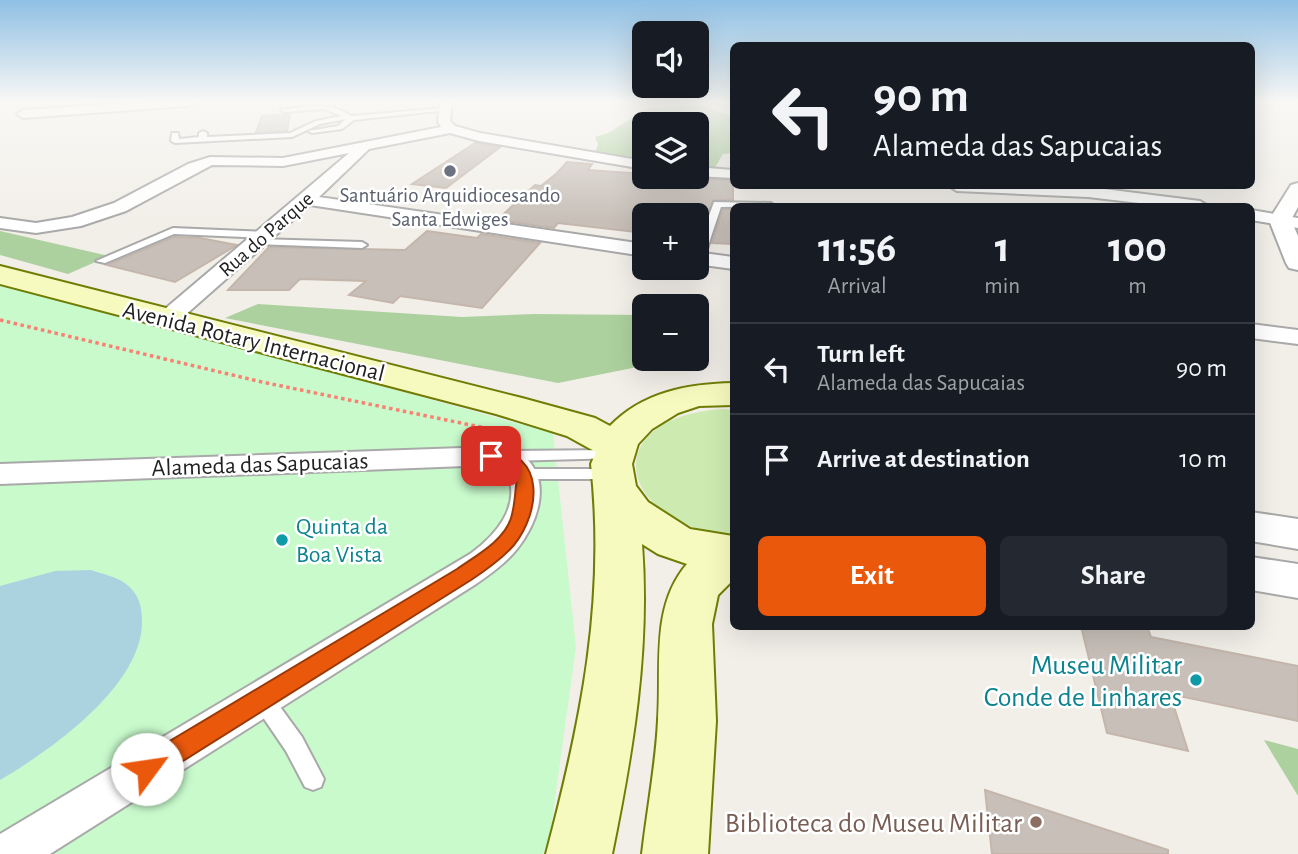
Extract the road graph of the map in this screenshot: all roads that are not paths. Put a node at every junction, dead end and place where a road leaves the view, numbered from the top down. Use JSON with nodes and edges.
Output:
{"nodes":[{"id":1,"x":391,"y":142,"type":"edge"},
{"id":2,"x":508,"y":142,"type":"edge"},
{"id":3,"x":363,"y":148,"type":"junction"},
{"id":4,"x":632,"y":163,"type":"edge"},
{"id":5,"x":709,"y":172,"type":"edge"},
{"id":6,"x":730,"y":174,"type":"edge"},
{"id":7,"x":1298,"y":188,"type":"edge"},
{"id":8,"x":1038,"y":189,"type":"edge"},
{"id":9,"x":306,"y":200,"type":"junction"},
{"id":10,"x":1177,"y":203,"type":"edge"},
{"id":11,"x":730,"y":204,"type":"edge"},
{"id":12,"x":1255,"y":216,"type":"edge"},
{"id":13,"x":1289,"y":221,"type":"edge"},
{"id":14,"x":0,"y":223,"type":"edge"},
{"id":15,"x":709,"y":227,"type":"edge"},
{"id":16,"x":262,"y":238,"type":"junction"},
{"id":17,"x":362,"y":245,"type":"dead end"},
{"id":18,"x":632,"y":248,"type":"edge"},
{"id":19,"x":709,"y":260,"type":"edge"},
{"id":20,"x":101,"y":261,"type":"dead end"},
{"id":21,"x":730,"y":263,"type":"edge"},
{"id":22,"x":1298,"y":263,"type":"edge"},
{"id":23,"x":0,"y":275,"type":"edge"},
{"id":24,"x":167,"y":319,"type":"junction"},
{"id":25,"x":1255,"y":332,"type":"edge"},
{"id":26,"x":1298,"y":337,"type":"edge"},
{"id":27,"x":730,"y":394,"type":"edge"},
{"id":28,"x":644,"y":414,"type":"junction"},
{"id":29,"x":582,"y":418,"type":"junction"},
{"id":30,"x":510,"y":447,"type":"junction"},
{"id":31,"x":614,"y":465,"type":"junction"},
{"id":32,"x":0,"y":474,"type":"edge"},
{"id":33,"x":1255,"y":528,"type":"edge"},
{"id":34,"x":1298,"y":534,"type":"edge"},
{"id":35,"x":619,"y":557,"type":"junction"},
{"id":36,"x":720,"y":566,"type":"edge"},
{"id":37,"x":1255,"y":574,"type":"edge"},
{"id":38,"x":1298,"y":582,"type":"edge"},
{"id":39,"x":262,"y":699,"type":"junction"},
{"id":40,"x":313,"y":779,"type":"dead end"},
{"id":41,"x":9,"y":854,"type":"edge"},
{"id":42,"x":579,"y":854,"type":"edge"},
{"id":43,"x":675,"y":854,"type":"edge"}],
"edges":[{"from":1,"to":3,"type":"street"},
{"from":2,"to":4,"type":"street"},
{"from":3,"to":9,"type":"street","name":"Rua do Parque"},
{"from":3,"to":14,"type":"street"},
{"from":5,"to":6,"type":"street"},
{"from":7,"to":13,"type":"street"},
{"from":8,"to":10,"type":"street"},
{"from":9,"to":16,"type":"street","name":"Rua do Parque"},
{"from":9,"to":18,"type":"street"},
{"from":11,"to":15,"type":"lane"},
{"from":12,"to":13,"type":"street"},
{"from":13,"to":22,"type":"street"},
{"from":16,"to":17,"type":"lane"},
{"from":16,"to":20,"type":"lane"},
{"from":16,"to":24,"type":"street","name":"Rua do Parque"},
{"from":19,"to":21,"type":"street"},
{"from":23,"to":24,"type":"main road","name":"Avenida Rotary Internacional"},
{"from":24,"to":30,"type":"main road","name":"Avenida Rotary Internacional"},
{"from":25,"to":26,"type":"street"},
{"from":27,"to":28,"type":"main road"},
{"from":28,"to":29,"type":"main road","name":"Avenida Rotary Internacional"},
{"from":28,"to":31,"type":"main road"},
{"from":29,"to":30,"type":"main road","name":"Avenida Rotary Internacional"},
{"from":29,"to":31,"type":"main road","name":"Avenida Rotary Internacional"},
{"from":30,"to":31,"type":"lane"},
{"from":30,"to":31,"type":"lane"},
{"from":30,"to":32,"type":"street","name":"Alameda das Sapucaias"},
{"from":30,"to":39,"type":"street"},
{"from":31,"to":35,"type":"main road"},
{"from":31,"to":36,"type":"main road"},
{"from":33,"to":34,"type":"street"},
{"from":35,"to":36,"type":"main road"},
{"from":35,"to":42,"type":"main road"},
{"from":36,"to":43,"type":"main road"},
{"from":37,"to":38,"type":"street"},
{"from":39,"to":40,"type":"lane"},
{"from":39,"to":41,"type":"street"}]}
